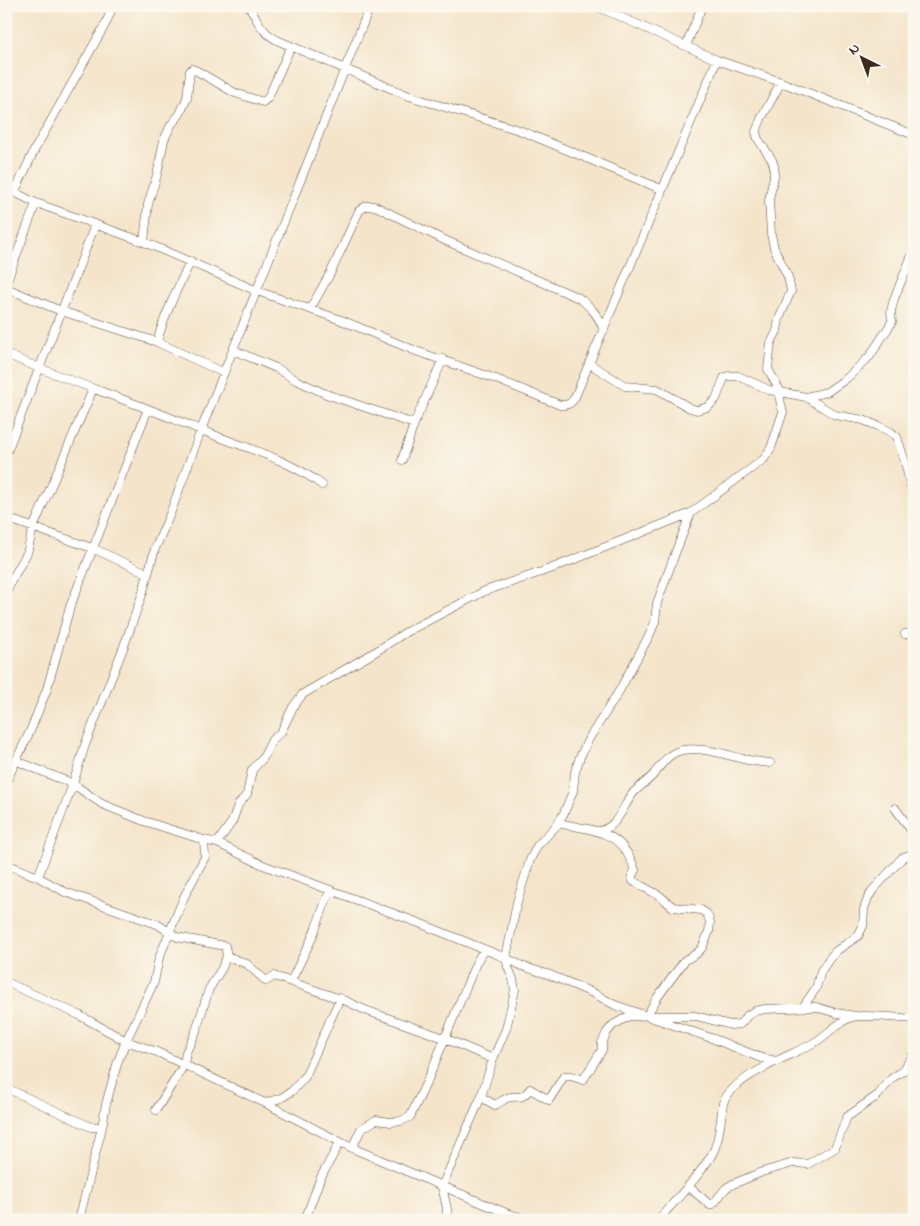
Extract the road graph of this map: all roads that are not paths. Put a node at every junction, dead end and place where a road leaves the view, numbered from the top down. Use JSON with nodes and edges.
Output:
{"nodes":[{"id":1,"x":113,"y":6,"type":"edge"},
{"id":2,"x":249,"y":6,"type":"edge"},
{"id":3,"x":370,"y":6,"type":"edge"},
{"id":4,"x":596,"y":6,"type":"edge"},
{"id":5,"x":702,"y":6,"type":"edge"},
{"id":6,"x":292,"y":46,"type":"junction"},
{"id":7,"x":686,"y":46,"type":"junction"},
{"id":8,"x":717,"y":60,"type":"junction"},
{"id":9,"x":346,"y":68,"type":"junction"},
{"id":10,"x":781,"y":82,"type":"junction"},
{"id":11,"x":914,"y":135,"type":"edge"},
{"id":12,"x":6,"y":188,"type":"edge"},
{"id":13,"x":661,"y":189,"type":"junction"},
{"id":14,"x":15,"y":192,"type":"junction"},
{"id":15,"x":36,"y":203,"type":"junction"},
{"id":16,"x":95,"y":225,"type":"junction"},
{"id":17,"x":144,"y":242,"type":"junction"},
{"id":18,"x":914,"y":250,"type":"edge"},
{"id":19,"x":190,"y":261,"type":"junction"},
{"id":20,"x":6,"y":283,"type":"edge"},
{"id":21,"x":6,"y":288,"type":"edge"},
{"id":22,"x":258,"y":290,"type":"junction"},
{"id":23,"x":310,"y":309,"type":"junction"},
{"id":24,"x":62,"y":311,"type":"junction"},
{"id":25,"x":604,"y":330,"type":"junction"},
{"id":26,"x":157,"y":342,"type":"junction"},
{"id":27,"x":233,"y":350,"type":"junction"},
{"id":28,"x":6,"y":354,"type":"edge"},
{"id":29,"x":443,"y":359,"type":"junction"},
{"id":30,"x":590,"y":364,"type":"junction"},
{"id":31,"x":39,"y":369,"type":"junction"},
{"id":32,"x":224,"y":373,"type":"junction"},
{"id":33,"x":93,"y":389,"type":"junction"},
{"id":34,"x":780,"y":391,"type":"junction"},
{"id":35,"x":806,"y":397,"type":"junction"},
{"id":36,"x":148,"y":409,"type":"junction"},
{"id":37,"x":414,"y":424,"type":"junction"},
{"id":38,"x":201,"y":430,"type":"junction"},
{"id":39,"x":6,"y":454,"type":"edge"},
{"id":40,"x":402,"y":460,"type":"dead end"},
{"id":41,"x":322,"y":485,"type":"dead end"},
{"id":42,"x":914,"y":500,"type":"edge"},
{"id":43,"x":691,"y":513,"type":"junction"},
{"id":44,"x":6,"y":518,"type":"edge"},
{"id":45,"x":33,"y":528,"type":"junction"},
{"id":46,"x":92,"y":548,"type":"junction"},
{"id":47,"x":147,"y":573,"type":"junction"},
{"id":48,"x":8,"y":582,"type":"edge"},
{"id":49,"x":6,"y":595,"type":"edge"},
{"id":50,"x":914,"y":633,"type":"edge"},
{"id":51,"x":905,"y":634,"type":"dead end"},
{"id":52,"x":17,"y":761,"type":"junction"},
{"id":53,"x":770,"y":763,"type":"dead end"},
{"id":54,"x":6,"y":782,"type":"edge"},
{"id":55,"x":73,"y":784,"type":"junction"},
{"id":56,"x":895,"y":808,"type":"dead end"},
{"id":57,"x":558,"y":823,"type":"junction"},
{"id":58,"x":598,"y":831,"type":"junction"},
{"id":59,"x":914,"y":834,"type":"edge"},
{"id":60,"x":204,"y":840,"type":"junction"},
{"id":61,"x":217,"y":843,"type":"junction"},
{"id":62,"x":914,"y":853,"type":"edge"},
{"id":63,"x":6,"y":864,"type":"edge"},
{"id":64,"x":38,"y":877,"type":"junction"},
{"id":65,"x":330,"y":890,"type":"junction"},
{"id":66,"x":170,"y":934,"type":"junction"},
{"id":67,"x":484,"y":949,"type":"junction"},
{"id":68,"x":227,"y":956,"type":"junction"},
{"id":69,"x":506,"y":958,"type":"junction"},
{"id":70,"x":291,"y":981,"type":"junction"},
{"id":71,"x":6,"y":982,"type":"edge"},
{"id":72,"x":340,"y":998,"type":"junction"},
{"id":73,"x":803,"y":1007,"type":"junction"},
{"id":74,"x":646,"y":1015,"type":"junction"},
{"id":75,"x":856,"y":1016,"type":"junction"},
{"id":76,"x":914,"y":1019,"type":"edge"},
{"id":77,"x":444,"y":1038,"type":"junction"},
{"id":78,"x":126,"y":1041,"type":"junction"},
{"id":79,"x":914,"y":1053,"type":"edge"},
{"id":80,"x":494,"y":1059,"type":"junction"},
{"id":81,"x":777,"y":1061,"type":"junction"},
{"id":82,"x":184,"y":1065,"type":"junction"},
{"id":83,"x":6,"y":1088,"type":"edge"},
{"id":84,"x":481,"y":1097,"type":"junction"},
{"id":85,"x":265,"y":1103,"type":"junction"},
{"id":86,"x":156,"y":1110,"type":"dead end"},
{"id":87,"x":102,"y":1127,"type":"junction"},
{"id":88,"x":340,"y":1142,"type":"junction"},
{"id":89,"x":352,"y":1148,"type":"junction"},
{"id":90,"x":442,"y":1186,"type":"junction"},
{"id":91,"x":688,"y":1186,"type":"junction"},
{"id":92,"x":79,"y":1220,"type":"edge"},
{"id":93,"x":305,"y":1220,"type":"edge"},
{"id":94,"x":447,"y":1220,"type":"edge"},
{"id":95,"x":530,"y":1220,"type":"edge"},
{"id":96,"x":658,"y":1220,"type":"edge"}],
"edges":[{"from":1,"to":14,"type":"street"},
{"from":2,"to":6,"type":"street"},
{"from":3,"to":9,"type":"street"},
{"from":4,"to":7,"type":"street"},
{"from":5,"to":7,"type":"street"},
{"from":6,"to":9,"type":"street"},
{"from":6,"to":17,"type":"street"},
{"from":7,"to":8,"type":"street"},
{"from":8,"to":10,"type":"street"},
{"from":8,"to":13,"type":"street"},
{"from":9,"to":13,"type":"street"},
{"from":9,"to":22,"type":"street"},
{"from":10,"to":11,"type":"street"},
{"from":10,"to":34,"type":"street"},
{"from":12,"to":14,"type":"street"},
{"from":13,"to":25,"type":"street"},
{"from":14,"to":15,"type":"street"},
{"from":15,"to":16,"type":"street"},
{"from":15,"to":20,"type":"street"},
{"from":16,"to":17,"type":"street"},
{"from":16,"to":24,"type":"street"},
{"from":17,"to":19,"type":"street"},
{"from":18,"to":35,"type":"street"},
{"from":19,"to":22,"type":"street"},
{"from":19,"to":26,"type":"street"},
{"from":21,"to":24,"type":"street"},
{"from":22,"to":23,"type":"street"},
{"from":22,"to":27,"type":"street"},
{"from":23,"to":25,"type":"street"},
{"from":23,"to":29,"type":"street"},
{"from":24,"to":26,"type":"street"},
{"from":24,"to":31,"type":"street"},
{"from":25,"to":30,"type":"street"},
{"from":26,"to":32,"type":"street"},
{"from":27,"to":32,"type":"street"},
{"from":27,"to":37,"type":"street"},
{"from":28,"to":31,"type":"street"},
{"from":29,"to":30,"type":"street"},
{"from":29,"to":37,"type":"street"},
{"from":30,"to":34,"type":"street"},
{"from":31,"to":33,"type":"street"},
{"from":31,"to":39,"type":"street"},
{"from":32,"to":38,"type":"street"},
{"from":33,"to":36,"type":"street"},
{"from":33,"to":45,"type":"street"},
{"from":34,"to":35,"type":"street"},
{"from":34,"to":43,"type":"street"},
{"from":35,"to":42,"type":"street"},
{"from":36,"to":38,"type":"street"},
{"from":36,"to":46,"type":"street"},
{"from":37,"to":40,"type":"street"},
{"from":38,"to":41,"type":"street"},
{"from":38,"to":47,"type":"street"},
{"from":43,"to":57,"type":"street"},
{"from":43,"to":61,"type":"street"},
{"from":44,"to":45,"type":"street"},
{"from":45,"to":46,"type":"street"},
{"from":45,"to":48,"type":"street"},
{"from":46,"to":47,"type":"street"},
{"from":46,"to":52,"type":"street"},
{"from":47,"to":55,"type":"street"},
{"from":48,"to":49,"type":"street"},
{"from":50,"to":51,"type":"street"},
{"from":52,"to":54,"type":"street"},
{"from":52,"to":55,"type":"street"},
{"from":53,"to":58,"type":"street"},
{"from":55,"to":60,"type":"street"},
{"from":55,"to":64,"type":"street"},
{"from":56,"to":59,"type":"street"},
{"from":57,"to":58,"type":"street"},
{"from":57,"to":69,"type":"street"},
{"from":58,"to":74,"type":"street"},
{"from":60,"to":61,"type":"street"},
{"from":60,"to":66,"type":"street"},
{"from":61,"to":65,"type":"street"},
{"from":62,"to":73,"type":"street"},
{"from":63,"to":64,"type":"street"},
{"from":64,"to":66,"type":"street"},
{"from":65,"to":67,"type":"street"},
{"from":65,"to":70,"type":"street"},
{"from":66,"to":68,"type":"street"},
{"from":66,"to":78,"type":"street"},
{"from":67,"to":69,"type":"street"},
{"from":67,"to":77,"type":"street"},
{"from":68,"to":70,"type":"street"},
{"from":68,"to":82,"type":"street"},
{"from":69,"to":74,"type":"street"},
{"from":69,"to":80,"type":"street"},
{"from":70,"to":72,"type":"street"},
{"from":71,"to":78,"type":"street"},
{"from":72,"to":77,"type":"street"},
{"from":72,"to":85,"type":"street"},
{"from":73,"to":74,"type":"street"},
{"from":73,"to":75,"type":"street"},
{"from":74,"to":81,"type":"street"},
{"from":74,"to":84,"type":"street"},
{"from":75,"to":76,"type":"street"},
{"from":75,"to":81,"type":"street"},
{"from":77,"to":80,"type":"street"},
{"from":77,"to":89,"type":"street"},
{"from":78,"to":82,"type":"street"},
{"from":78,"to":87,"type":"street"},
{"from":79,"to":91,"type":"street"},
{"from":80,"to":84,"type":"street"},
{"from":81,"to":91,"type":"street"},
{"from":82,"to":85,"type":"street"},
{"from":82,"to":86,"type":"street"},
{"from":83,"to":87,"type":"street"},
{"from":84,"to":90,"type":"street"},
{"from":85,"to":88,"type":"street"},
{"from":87,"to":92,"type":"street"},
{"from":88,"to":89,"type":"street"},
{"from":88,"to":93,"type":"street"},
{"from":89,"to":90,"type":"street"},
{"from":90,"to":94,"type":"street"},
{"from":90,"to":95,"type":"street"},
{"from":91,"to":96,"type":"street"}]}
